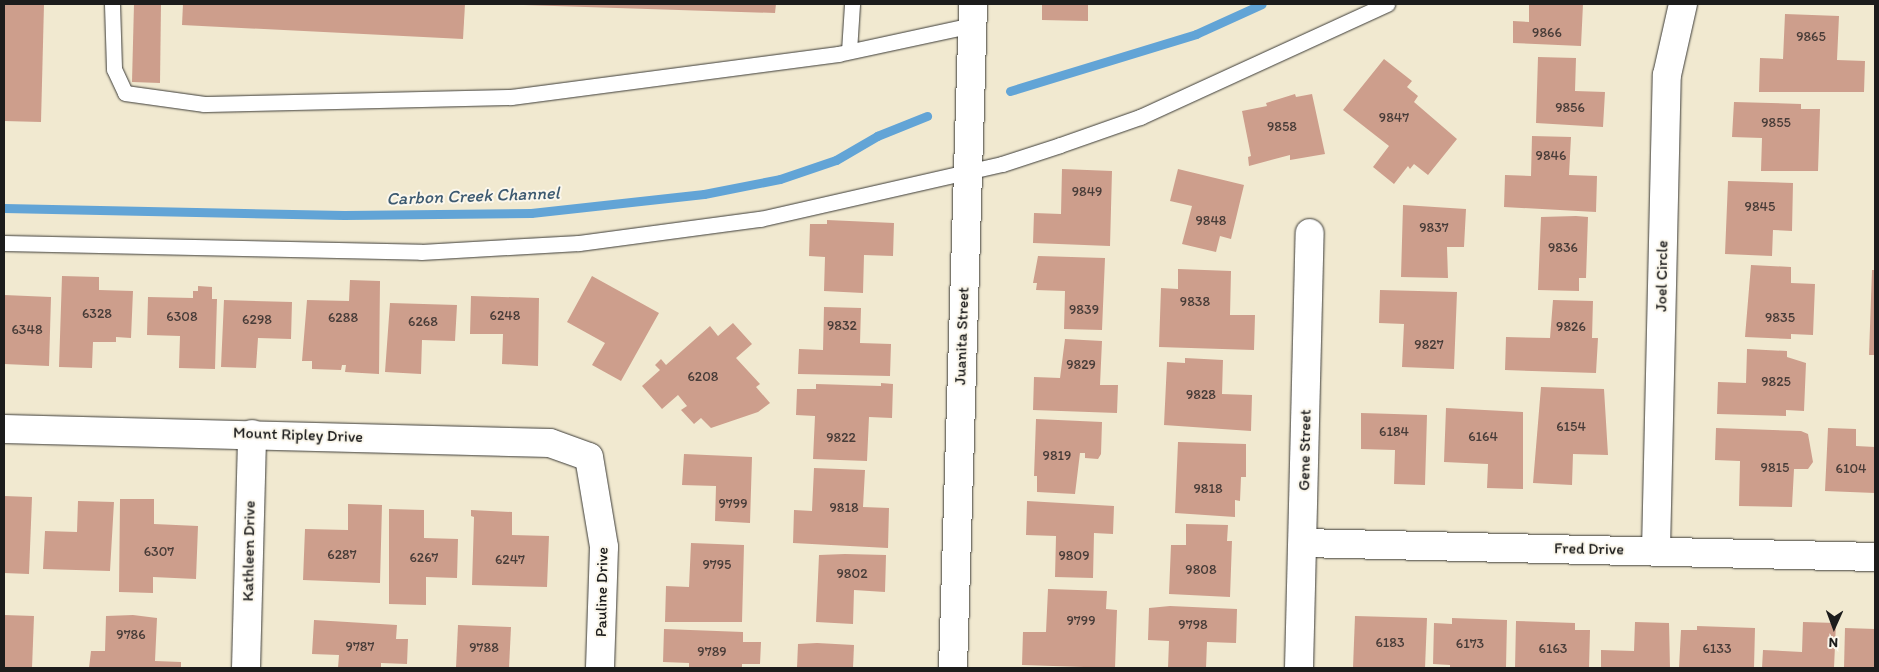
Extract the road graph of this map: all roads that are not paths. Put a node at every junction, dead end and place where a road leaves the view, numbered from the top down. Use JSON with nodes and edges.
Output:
{"nodes":[{"id":1,"x":112,"y":4,"type":"edge"},
{"id":2,"x":852,"y":4,"type":"edge"},
{"id":3,"x":1387,"y":4,"type":"edge"},
{"id":4,"x":1683,"y":4,"type":"edge"},
{"id":5,"x":973,"y":14,"type":"edge"},
{"id":6,"x":849,"y":51,"type":"junction"},
{"id":7,"x":967,"y":171,"type":"junction"},
{"id":8,"x":1310,"y":233,"type":"dead end"},
{"id":9,"x":4,"y":243,"type":"edge"},
{"id":10,"x":4,"y":429,"type":"edge"},
{"id":11,"x":252,"y":434,"type":"junction"},
{"id":12,"x":589,"y":457,"type":"joint"},
{"id":13,"x":1303,"y":543,"type":"junction"},
{"id":14,"x":1656,"y":550,"type":"junction"},
{"id":15,"x":1875,"y":557,"type":"edge"},
{"id":16,"x":246,"y":668,"type":"edge"},
{"id":17,"x":600,"y":668,"type":"edge"},
{"id":18,"x":953,"y":668,"type":"edge"},
{"id":19,"x":1299,"y":668,"type":"edge"}],
"edges":[{"from":1,"to":6,"type":"lane"},
{"from":2,"to":6,"type":"lane"},
{"from":3,"to":7,"type":"lane"},
{"from":4,"to":14,"type":"street","name":"Joel Circle"},
{"from":5,"to":6,"type":"lane"},
{"from":5,"to":7,"type":"street","name":"Juanita Street"},
{"from":7,"to":9,"type":"lane"},
{"from":7,"to":18,"type":"street","name":"Juanita Street"},
{"from":8,"to":13,"type":"street","name":"Gene Street"},
{"from":10,"to":11,"type":"street","name":"Mount Ripley Drive"},
{"from":11,"to":12,"type":"street","name":"Mount Ripley Drive"},
{"from":11,"to":16,"type":"street","name":"Kathleen Drive"},
{"from":12,"to":17,"type":"street","name":"Pauline Drive"},
{"from":13,"to":14,"type":"street","name":"Fred Drive"},
{"from":13,"to":19,"type":"street","name":"Gene Street"},
{"from":14,"to":15,"type":"street","name":"Fred Drive"}]}
